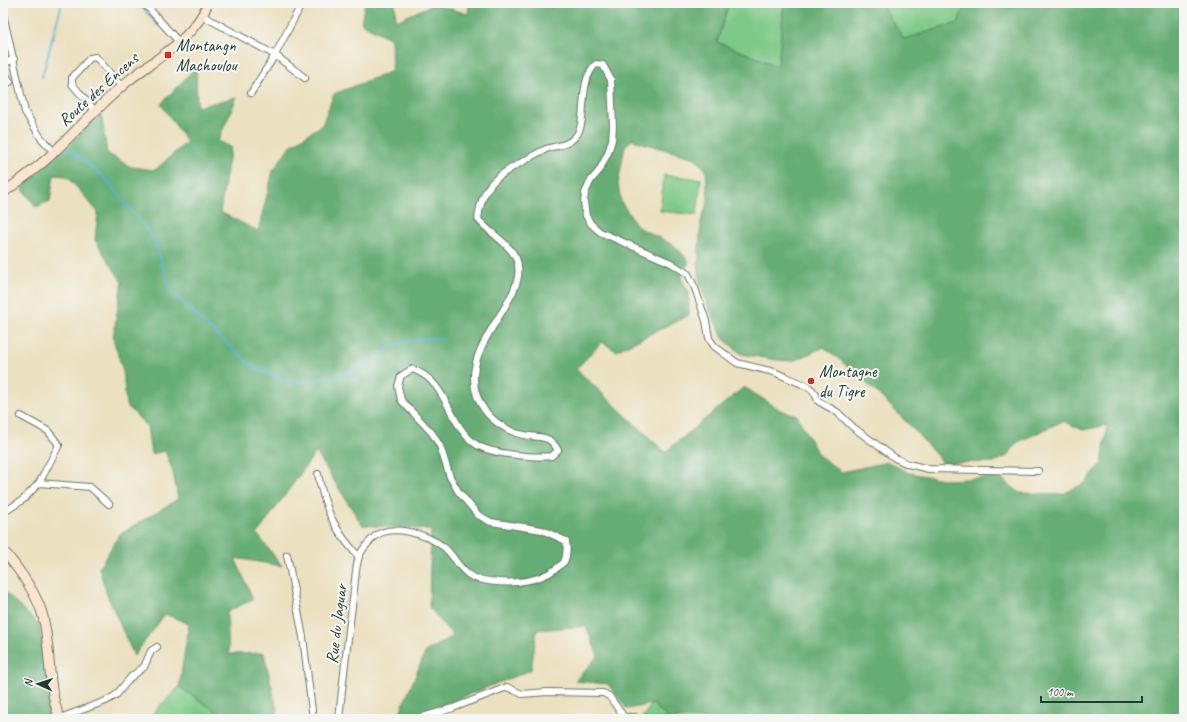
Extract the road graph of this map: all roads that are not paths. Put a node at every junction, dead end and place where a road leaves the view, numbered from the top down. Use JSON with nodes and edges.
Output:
{"nodes":[{"id":1,"x":144,"y":3,"type":"edge"},
{"id":2,"x":154,"y":3,"type":"edge"},
{"id":3,"x":208,"y":3,"type":"edge"},
{"id":4,"x":302,"y":3,"type":"edge"},
{"id":5,"x":150,"y":9,"type":"junction"},
{"id":6,"x":3,"y":14,"type":"edge"},
{"id":7,"x":203,"y":16,"type":"junction"},
{"id":8,"x":178,"y":41,"type":"junction"},
{"id":9,"x":275,"y":55,"type":"junction"},
{"id":10,"x":14,"y":59,"type":"junction"},
{"id":11,"x":3,"y":64,"type":"edge"},
{"id":12,"x":3,"y":70,"type":"edge"},
{"id":13,"x":305,"y":78,"type":"dead end"},
{"id":14,"x":10,"y":82,"type":"dead end"},
{"id":15,"x":121,"y":86,"type":"junction"},
{"id":16,"x":251,"y":93,"type":"dead end"},
{"id":17,"x":95,"y":111,"type":"junction"},
{"id":18,"x":54,"y":152,"type":"junction"},
{"id":19,"x":3,"y":193,"type":"edge"},
{"id":20,"x":21,"y":416,"type":"dead end"},
{"id":21,"x":1038,"y":471,"type":"dead end"},
{"id":22,"x":318,"y":474,"type":"dead end"},
{"id":23,"x":39,"y":483,"type":"junction"},
{"id":24,"x":109,"y":504,"type":"dead end"},
{"id":25,"x":3,"y":513,"type":"edge"},
{"id":26,"x":3,"y":550,"type":"edge"},
{"id":27,"x":287,"y":555,"type":"dead end"},
{"id":28,"x":359,"y":557,"type":"junction"},
{"id":29,"x":157,"y":647,"type":"dead end"},
{"id":30,"x":635,"y":717,"type":"dead end"},
{"id":31,"x":60,"y":718,"type":"edge"},
{"id":32,"x":313,"y":719,"type":"edge"},
{"id":33,"x":339,"y":719,"type":"edge"},
{"id":34,"x":416,"y":719,"type":"edge"}],
"edges":[{"from":1,"to":5,"type":"street"},
{"from":2,"to":5,"type":"street"},
{"from":3,"to":7,"type":"street","name":"Route des Encens"},
{"from":4,"to":9,"type":"street"},
{"from":5,"to":8,"type":"street"},
{"from":6,"to":10,"type":"street"},
{"from":7,"to":8,"type":"street","name":"Route des Encens"},
{"from":7,"to":9,"type":"street"},
{"from":8,"to":15,"type":"street","name":"Route des Encens"},
{"from":9,"to":13,"type":"street"},
{"from":9,"to":16,"type":"street"},
{"from":10,"to":11,"type":"street"},
{"from":10,"to":18,"type":"street"},
{"from":12,"to":14,"type":"street"},
{"from":15,"to":17,"type":"street","name":"Route des Encens"},
{"from":15,"to":17,"type":"street"},
{"from":17,"to":18,"type":"street","name":"Route des Encens"},
{"from":18,"to":19,"type":"street","name":"Route des Encens"},
{"from":20,"to":23,"type":"street"},
{"from":21,"to":28,"type":"street","name":"Rue du Jaguar"},
{"from":22,"to":28,"type":"street"},
{"from":23,"to":24,"type":"street"},
{"from":23,"to":25,"type":"street"},
{"from":26,"to":31,"type":"street"},
{"from":27,"to":32,"type":"street"},
{"from":28,"to":33,"type":"street","name":"Rue du Jaguar"},
{"from":29,"to":31,"type":"street"},
{"from":30,"to":34,"type":"street"}]}
